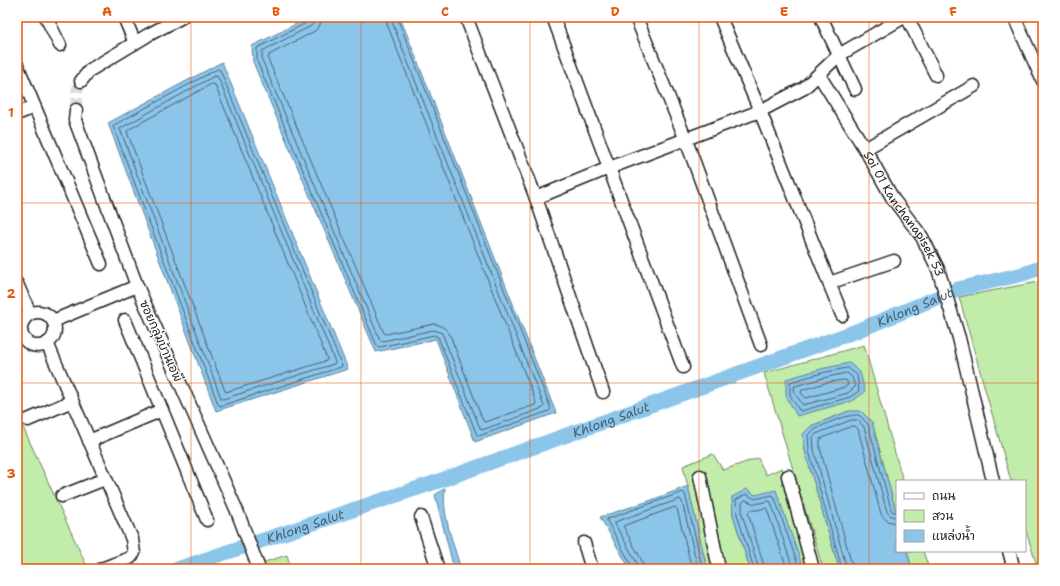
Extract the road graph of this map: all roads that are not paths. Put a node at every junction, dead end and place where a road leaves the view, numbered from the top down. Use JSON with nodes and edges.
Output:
{"nodes":[{"id":1,"x":46,"y":17,"type":"edge"},
{"id":2,"x":124,"y":17,"type":"edge"},
{"id":3,"x":182,"y":17,"type":"edge"},
{"id":4,"x":466,"y":17,"type":"edge"},
{"id":5,"x":553,"y":17,"type":"edge"},
{"id":6,"x":636,"y":17,"type":"edge"},
{"id":7,"x":720,"y":17,"type":"edge"},
{"id":8,"x":821,"y":17,"type":"edge"},
{"id":9,"x":904,"y":17,"type":"edge"},
{"id":10,"x":908,"y":17,"type":"edge"},
{"id":11,"x":1014,"y":17,"type":"edge"},
{"id":12,"x":135,"y":43,"type":"junction"},
{"id":13,"x":60,"y":45,"type":"dead end"},
{"id":14,"x":839,"y":55,"type":"junction"},
{"id":15,"x":17,"y":65,"type":"edge"},
{"id":16,"x":819,"y":75,"type":"junction"},
{"id":17,"x":936,"y":75,"type":"dead end"},
{"id":18,"x":81,"y":81,"type":"tunnel mouth"},
{"id":19,"x":1043,"y":81,"type":"edge"},
{"id":20,"x":974,"y":86,"type":"dead end"},
{"id":21,"x":855,"y":89,"type":"dead end"},
{"id":22,"x":34,"y":107,"type":"junction"},
{"id":23,"x":76,"y":110,"type":"tunnel mouth"},
{"id":24,"x":760,"y":112,"type":"junction"},
{"id":25,"x":17,"y":114,"type":"edge"},
{"id":26,"x":686,"y":140,"type":"junction"},
{"id":27,"x":865,"y":149,"type":"junction"},
{"id":28,"x":609,"y":168,"type":"junction"},
{"id":29,"x":536,"y":198,"type":"junction"},
{"id":30,"x":894,"y":261,"type":"dead end"},
{"id":31,"x":101,"y":264,"type":"dead end"},
{"id":32,"x":829,"y":283,"type":"junction"},
{"id":33,"x":17,"y":284,"type":"edge"},
{"id":34,"x":137,"y":286,"type":"junction"},
{"id":35,"x":30,"y":314,"type":"junction"},
{"id":36,"x":842,"y":315,"type":"dead end"},
{"id":37,"x":125,"y":320,"type":"dead end"},
{"id":38,"x":53,"y":321,"type":"junction"},
{"id":39,"x":20,"y":336,"type":"edge"},
{"id":40,"x":47,"y":343,"type":"junction"},
{"id":41,"x":761,"y":345,"type":"dead end"},
{"id":42,"x":683,"y":367,"type":"dead end"},
{"id":43,"x":603,"y":392,"type":"dead end"},
{"id":44,"x":72,"y":401,"type":"junction"},
{"id":45,"x":162,"y":410,"type":"junction"},
{"id":46,"x":28,"y":420,"type":"dead end"},
{"id":47,"x":89,"y":441,"type":"junction"},
{"id":48,"x":700,"y":476,"type":"dead end"},
{"id":49,"x":788,"y":476,"type":"dead end"},
{"id":50,"x":106,"y":479,"type":"junction"},
{"id":51,"x":993,"y":480,"type":"edge"},
{"id":52,"x":62,"y":496,"type":"dead end"},
{"id":53,"x":421,"y":517,"type":"dead end"},
{"id":54,"x":207,"y":520,"type":"dead end"},
{"id":55,"x":584,"y":543,"type":"dead end"},
{"id":56,"x":1009,"y":552,"type":"edge"},
{"id":57,"x":101,"y":569,"type":"edge"},
{"id":58,"x":259,"y":569,"type":"edge"},
{"id":59,"x":438,"y":569,"type":"edge"},
{"id":60,"x":592,"y":569,"type":"edge"},
{"id":61,"x":719,"y":569,"type":"edge"},
{"id":62,"x":813,"y":569,"type":"edge"},
{"id":63,"x":1011,"y":569,"type":"edge"}],
"edges":[{"from":1,"to":13,"type":"street"},
{"from":2,"to":12,"type":"street"},
{"from":3,"to":12,"type":"street"},
{"from":4,"to":29,"type":"street"},
{"from":5,"to":28,"type":"street"},
{"from":6,"to":26,"type":"street"},
{"from":7,"to":24,"type":"street"},
{"from":8,"to":14,"type":"street"},
{"from":9,"to":14,"type":"street"},
{"from":10,"to":17,"type":"street"},
{"from":11,"to":19,"type":"street"},
{"from":12,"to":18,"type":"street"},
{"from":14,"to":16,"type":"street"},
{"from":14,"to":21,"type":"street"},
{"from":15,"to":22,"type":"street"},
{"from":16,"to":24,"type":"street"},
{"from":16,"to":27,"type":"street","name":"Soi 01 Kanchanapisek 53"},
{"from":20,"to":27,"type":"street"},
{"from":22,"to":25,"type":"street"},
{"from":22,"to":31,"type":"street"},
{"from":23,"to":34,"type":"street","name":"ซอยกลุ่มบ้านเอพี"},
{"from":24,"to":26,"type":"street"},
{"from":24,"to":32,"type":"street"},
{"from":26,"to":28,"type":"street"},
{"from":26,"to":41,"type":"street"},
{"from":27,"to":51,"type":"street","name":"Soi 01 Kanchanapisek 53"},
{"from":28,"to":29,"type":"street"},
{"from":28,"to":42,"type":"street"},
{"from":29,"to":43,"type":"street"},
{"from":30,"to":32,"type":"street"},
{"from":32,"to":36,"type":"street"},
{"from":33,"to":35,"type":"street"},
{"from":34,"to":38,"type":"street"},
{"from":34,"to":58,"type":"street","name":"ซอยกลุ่มบ้านเอพี"},
{"from":35,"to":38,"type":"street"},
{"from":35,"to":39,"type":"street"},
{"from":37,"to":45,"type":"street"},
{"from":38,"to":40,"type":"street"},
{"from":39,"to":40,"type":"street"},
{"from":40,"to":44,"type":"street"},
{"from":44,"to":46,"type":"street"},
{"from":44,"to":47,"type":"street"},
{"from":45,"to":47,"type":"street"},
{"from":45,"to":54,"type":"street"},
{"from":47,"to":50,"type":"street"},
{"from":48,"to":61,"type":"street"},
{"from":49,"to":62,"type":"street"},
{"from":50,"to":52,"type":"street"},
{"from":50,"to":57,"type":"street"},
{"from":53,"to":59,"type":"street"},
{"from":55,"to":60,"type":"street"},
{"from":56,"to":63,"type":"street"}]}
